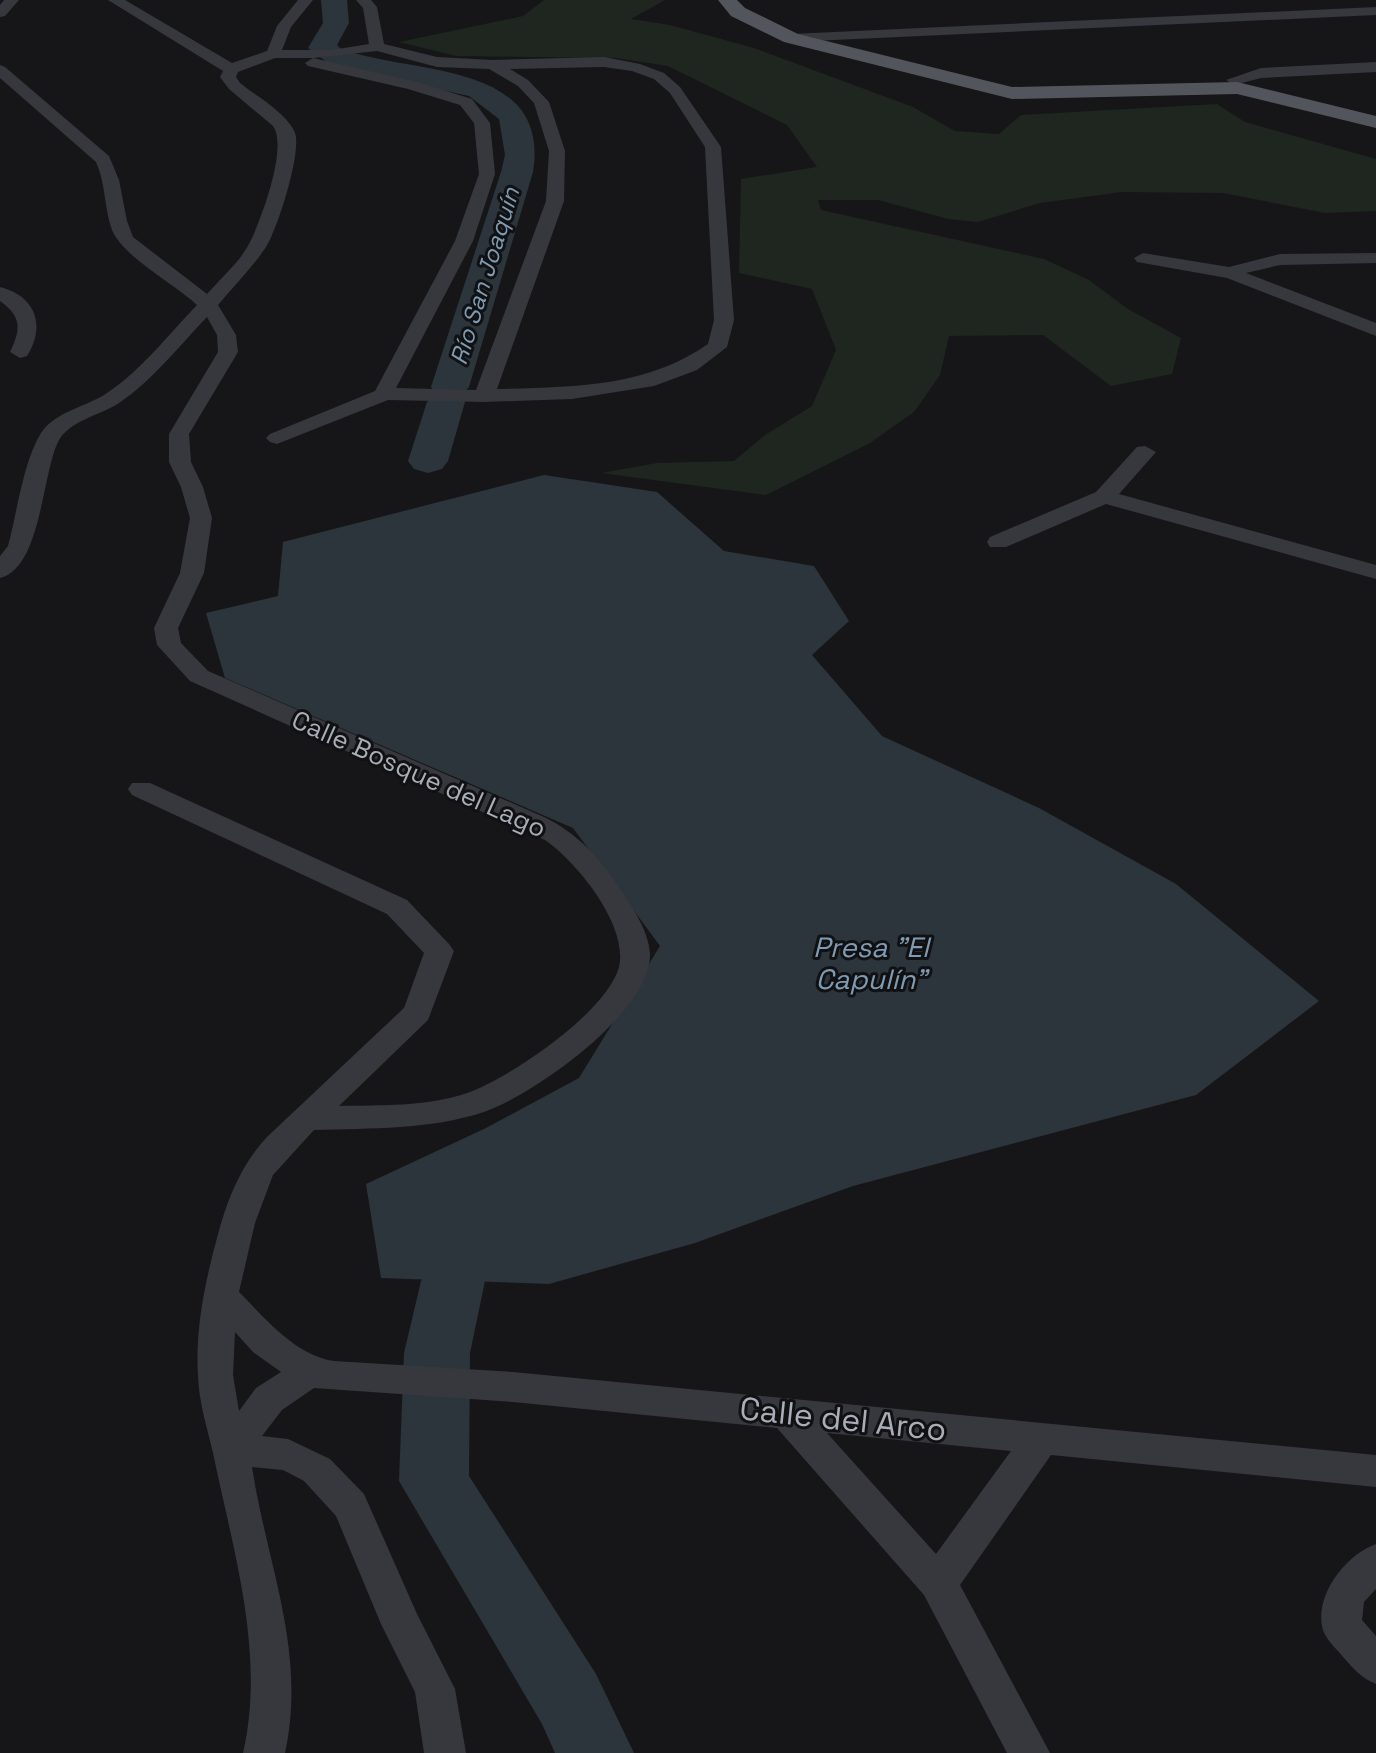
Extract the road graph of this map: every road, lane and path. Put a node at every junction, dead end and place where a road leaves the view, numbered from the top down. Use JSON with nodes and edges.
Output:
{"nodes":[{"id":1,"x":12,"y":0,"type":"edge"},
{"id":2,"x":115,"y":0,"type":"edge"},
{"id":3,"x":306,"y":0,"type":"edge"},
{"id":4,"x":363,"y":0,"type":"edge"},
{"id":5,"x":727,"y":0,"type":"edge"},
{"id":6,"x":751,"y":0,"type":"edge"},
{"id":7,"x":1346,"y":0,"type":"edge"},
{"id":8,"x":1376,"y":8,"type":"edge"},
{"id":9,"x":0,"y":13,"type":"edge"},
{"id":10,"x":822,"y":36,"type":"junction"},
{"id":11,"x":791,"y":38,"type":"junction"},
{"id":12,"x":273,"y":46,"type":"junction"},
{"id":13,"x":377,"y":47,"type":"junction"},
{"id":14,"x":492,"y":65,"type":"junction"},
{"id":15,"x":1376,"y":67,"type":"edge"},
{"id":16,"x":231,"y":69,"type":"junction"},
{"id":17,"x":0,"y":70,"type":"edge"},
{"id":18,"x":1234,"y":80,"type":"junction"},
{"id":19,"x":1376,"y":111,"type":"edge"},
{"id":20,"x":1376,"y":122,"type":"edge"},
{"id":21,"x":1143,"y":258,"type":"dead end"},
{"id":22,"x":1376,"y":258,"type":"edge"},
{"id":23,"x":1231,"y":273,"type":"junction"},
{"id":24,"x":0,"y":293,"type":"edge"},
{"id":25,"x":208,"y":305,"type":"junction"},
{"id":26,"x":1376,"y":330,"type":"edge"},
{"id":27,"x":20,"y":352,"type":"dead end"},
{"id":28,"x":385,"y":394,"type":"junction"},
{"id":29,"x":484,"y":396,"type":"junction"},
{"id":30,"x":277,"y":438,"type":"dead end"},
{"id":31,"x":1145,"y":452,"type":"dead end"},
{"id":32,"x":1104,"y":497,"type":"junction"},
{"id":33,"x":998,"y":542,"type":"dead end"},
{"id":34,"x":0,"y":571,"type":"edge"},
{"id":35,"x":1376,"y":572,"type":"edge"},
{"id":36,"x":141,"y":789,"type":"dead end"},
{"id":37,"x":306,"y":1119,"type":"junction"},
{"id":38,"x":222,"y":1297,"type":"junction"},
{"id":39,"x":309,"y":1372,"type":"junction"},
{"id":40,"x":786,"y":1413,"type":"junction"},
{"id":41,"x":1041,"y":1439,"type":"junction"},
{"id":42,"x":232,"y":1449,"type":"junction"},
{"id":43,"x":1376,"y":1471,"type":"edge"},
{"id":44,"x":1376,"y":1561,"type":"edge"},
{"id":45,"x":938,"y":1583,"type":"junction"},
{"id":46,"x":1376,"y":1665,"type":"edge"},
{"id":47,"x":264,"y":1753,"type":"edge"},
{"id":48,"x":445,"y":1753,"type":"edge"},
{"id":49,"x":1029,"y":1753,"type":"edge"}],
"edges":[{"from":1,"to":9,"type":"street"},
{"from":2,"to":16,"type":"street"},
{"from":3,"to":12,"type":"street"},
{"from":4,"to":13,"type":"street"},
{"from":5,"to":11,"type":"main road"},
{"from":6,"to":10,"type":"main road"},
{"from":7,"to":8,"type":"street"},
{"from":8,"to":10,"type":"street"},
{"from":10,"to":11,"type":"street"},
{"from":10,"to":18,"type":"main road"},
{"from":11,"to":20,"type":"main road"},
{"from":12,"to":13,"type":"street"},
{"from":12,"to":16,"type":"street"},
{"from":12,"to":28,"type":"street"},
{"from":13,"to":14,"type":"street"},
{"from":14,"to":29,"type":"street"},
{"from":14,"to":29,"type":"street"},
{"from":15,"to":18,"type":"street"},
{"from":16,"to":25,"type":"street"},
{"from":17,"to":25,"type":"street"},
{"from":18,"to":19,"type":"main road"},
{"from":21,"to":23,"type":"street"},
{"from":22,"to":23,"type":"street"},
{"from":23,"to":26,"type":"street"},
{"from":24,"to":27,"type":"street"},
{"from":25,"to":34,"type":"street"},
{"from":25,"to":37,"type":"street","name":"Calle Bosque del Lago"},
{"from":28,"to":29,"type":"street"},
{"from":28,"to":30,"type":"street"},
{"from":31,"to":32,"type":"street"},
{"from":32,"to":33,"type":"street"},
{"from":32,"to":35,"type":"street"},
{"from":36,"to":37,"type":"street"},
{"from":37,"to":38,"type":"street"},
{"from":38,"to":39,"type":"street"},
{"from":38,"to":42,"type":"street"},
{"from":39,"to":40,"type":"street","name":"Calle del Arco"},
{"from":39,"to":42,"type":"street"},
{"from":40,"to":41,"type":"street","name":"Calle del Arco"},
{"from":40,"to":45,"type":"street"},
{"from":41,"to":43,"type":"street","name":"Calle del Arco"},
{"from":41,"to":45,"type":"street"},
{"from":42,"to":47,"type":"street"},
{"from":42,"to":48,"type":"street"},
{"from":44,"to":46,"type":"street"},
{"from":45,"to":49,"type":"street"}]}
